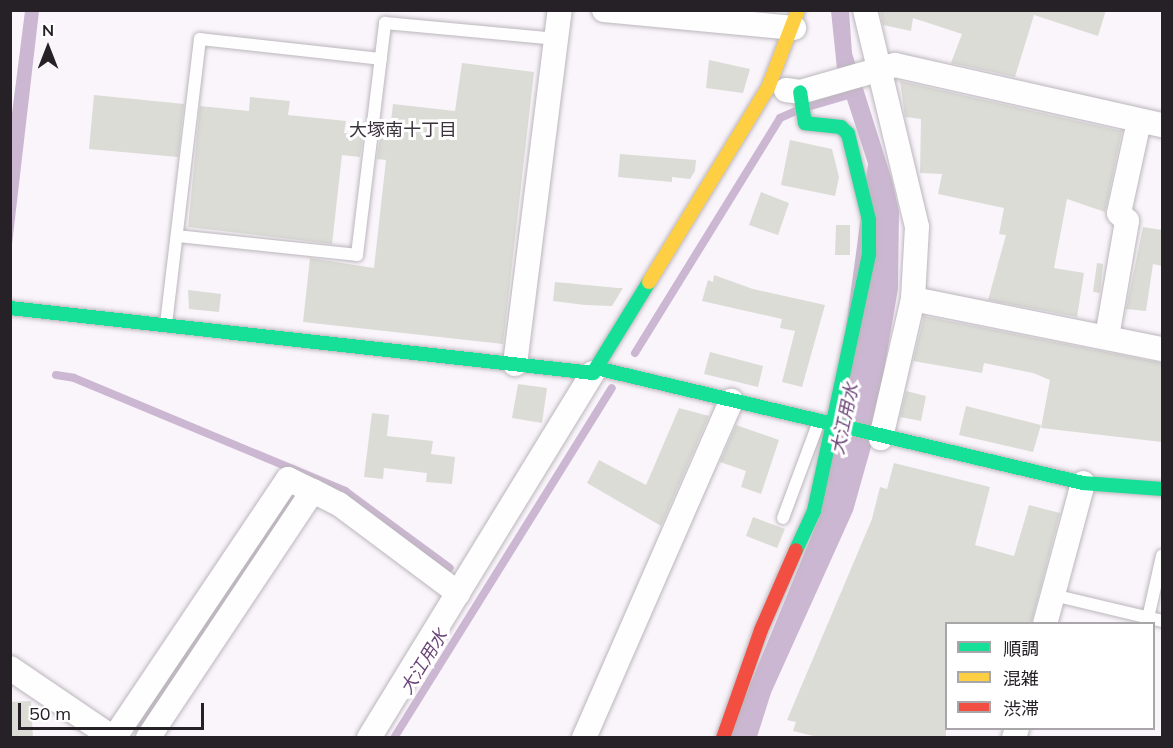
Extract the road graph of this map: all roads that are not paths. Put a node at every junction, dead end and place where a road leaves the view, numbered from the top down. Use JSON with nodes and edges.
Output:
{"nodes":[{"id":1,"x":560,"y":10,"type":"edge"},
{"id":2,"x":604,"y":10,"type":"edge"},
{"id":3,"x":865,"y":10,"type":"edge"},
{"id":4,"x":796,"y":19,"type":"edge"},
{"id":5,"x":556,"y":39,"type":"junction"},
{"id":6,"x":381,"y":59,"type":"junction"},
{"id":7,"x":874,"y":71,"type":"junction"},
{"id":8,"x":768,"y":88,"type":"junction"},
{"id":9,"x":800,"y":96,"type":"junction"},
{"id":10,"x":1139,"y":121,"type":"junction"},
{"id":11,"x":1162,"y":125,"type":"edge"},
{"id":12,"x":177,"y":236,"type":"junction"},
{"id":13,"x":913,"y":299,"type":"junction"},
{"id":14,"x":10,"y":308,"type":"edge"},
{"id":15,"x":166,"y":325,"type":"junction"},
{"id":16,"x":1107,"y":337,"type":"junction"},
{"id":17,"x":1162,"y":348,"type":"edge"},
{"id":18,"x":515,"y":364,"type":"junction"},
{"id":19,"x":594,"y":370,"type":"junction"},
{"id":20,"x":731,"y":400,"type":"junction"},
{"id":21,"x":818,"y":423,"type":"junction"},
{"id":22,"x":836,"y":428,"type":"junction"},
{"id":23,"x":879,"y":437,"type":"junction"},
{"id":24,"x":1083,"y":483,"type":"junction"},
{"id":25,"x":1162,"y":489,"type":"edge"},
{"id":26,"x":313,"y":491,"type":"junction"},
{"id":27,"x":783,"y":518,"type":"dead end"},
{"id":28,"x":1162,"y":556,"type":"edge"},
{"id":29,"x":458,"y":593,"type":"junction"},
{"id":30,"x":1053,"y":595,"type":"junction"},
{"id":31,"x":1148,"y":618,"type":"junction"},
{"id":32,"x":1162,"y":621,"type":"edge"},
{"id":33,"x":1046,"y":622,"type":"edge"},
{"id":34,"x":10,"y":668,"type":"edge"},
{"id":35,"x":114,"y":738,"type":"edge"},
{"id":36,"x":148,"y":738,"type":"edge"},
{"id":37,"x":369,"y":738,"type":"edge"},
{"id":38,"x":584,"y":738,"type":"edge"},
{"id":39,"x":723,"y":738,"type":"edge"}],
"edges":[{"from":1,"to":5,"type":"street"},
{"from":2,"to":4,"type":"street"},
{"from":3,"to":7,"type":"street"},
{"from":4,"to":8,"type":"street"},
{"from":5,"to":6,"type":"lane"},
{"from":5,"to":18,"type":"street"},
{"from":6,"to":12,"type":"lane"},
{"from":6,"to":12,"type":"lane"},
{"from":7,"to":9,"type":"street"},
{"from":7,"to":10,"type":"street"},
{"from":7,"to":13,"type":"street"},
{"from":8,"to":9,"type":"street"},
{"from":8,"to":19,"type":"street"},
{"from":9,"to":22,"type":"street"},
{"from":10,"to":11,"type":"street"},
{"from":10,"to":16,"type":"street"},
{"from":12,"to":15,"type":"lane"},
{"from":13,"to":16,"type":"street"},
{"from":13,"to":23,"type":"street"},
{"from":14,"to":15,"type":"street"},
{"from":15,"to":18,"type":"street"},
{"from":16,"to":17,"type":"street"},
{"from":18,"to":19,"type":"street"},
{"from":19,"to":20,"type":"street"},
{"from":19,"to":29,"type":"street"},
{"from":20,"to":21,"type":"street"},
{"from":20,"to":38,"type":"street"},
{"from":21,"to":22,"type":"street"},
{"from":21,"to":27,"type":"lane"},
{"from":22,"to":23,"type":"street"},
{"from":22,"to":39,"type":"street"},
{"from":23,"to":24,"type":"street"},
{"from":24,"to":25,"type":"street"},
{"from":24,"to":30,"type":"street"},
{"from":26,"to":29,"type":"street"},
{"from":26,"to":35,"type":"street"},
{"from":26,"to":36,"type":"street"},
{"from":28,"to":31,"type":"lane"},
{"from":29,"to":37,"type":"street"},
{"from":30,"to":31,"type":"lane"},
{"from":30,"to":33,"type":"street"},
{"from":31,"to":32,"type":"lane"},
{"from":34,"to":35,"type":"street"}]}
